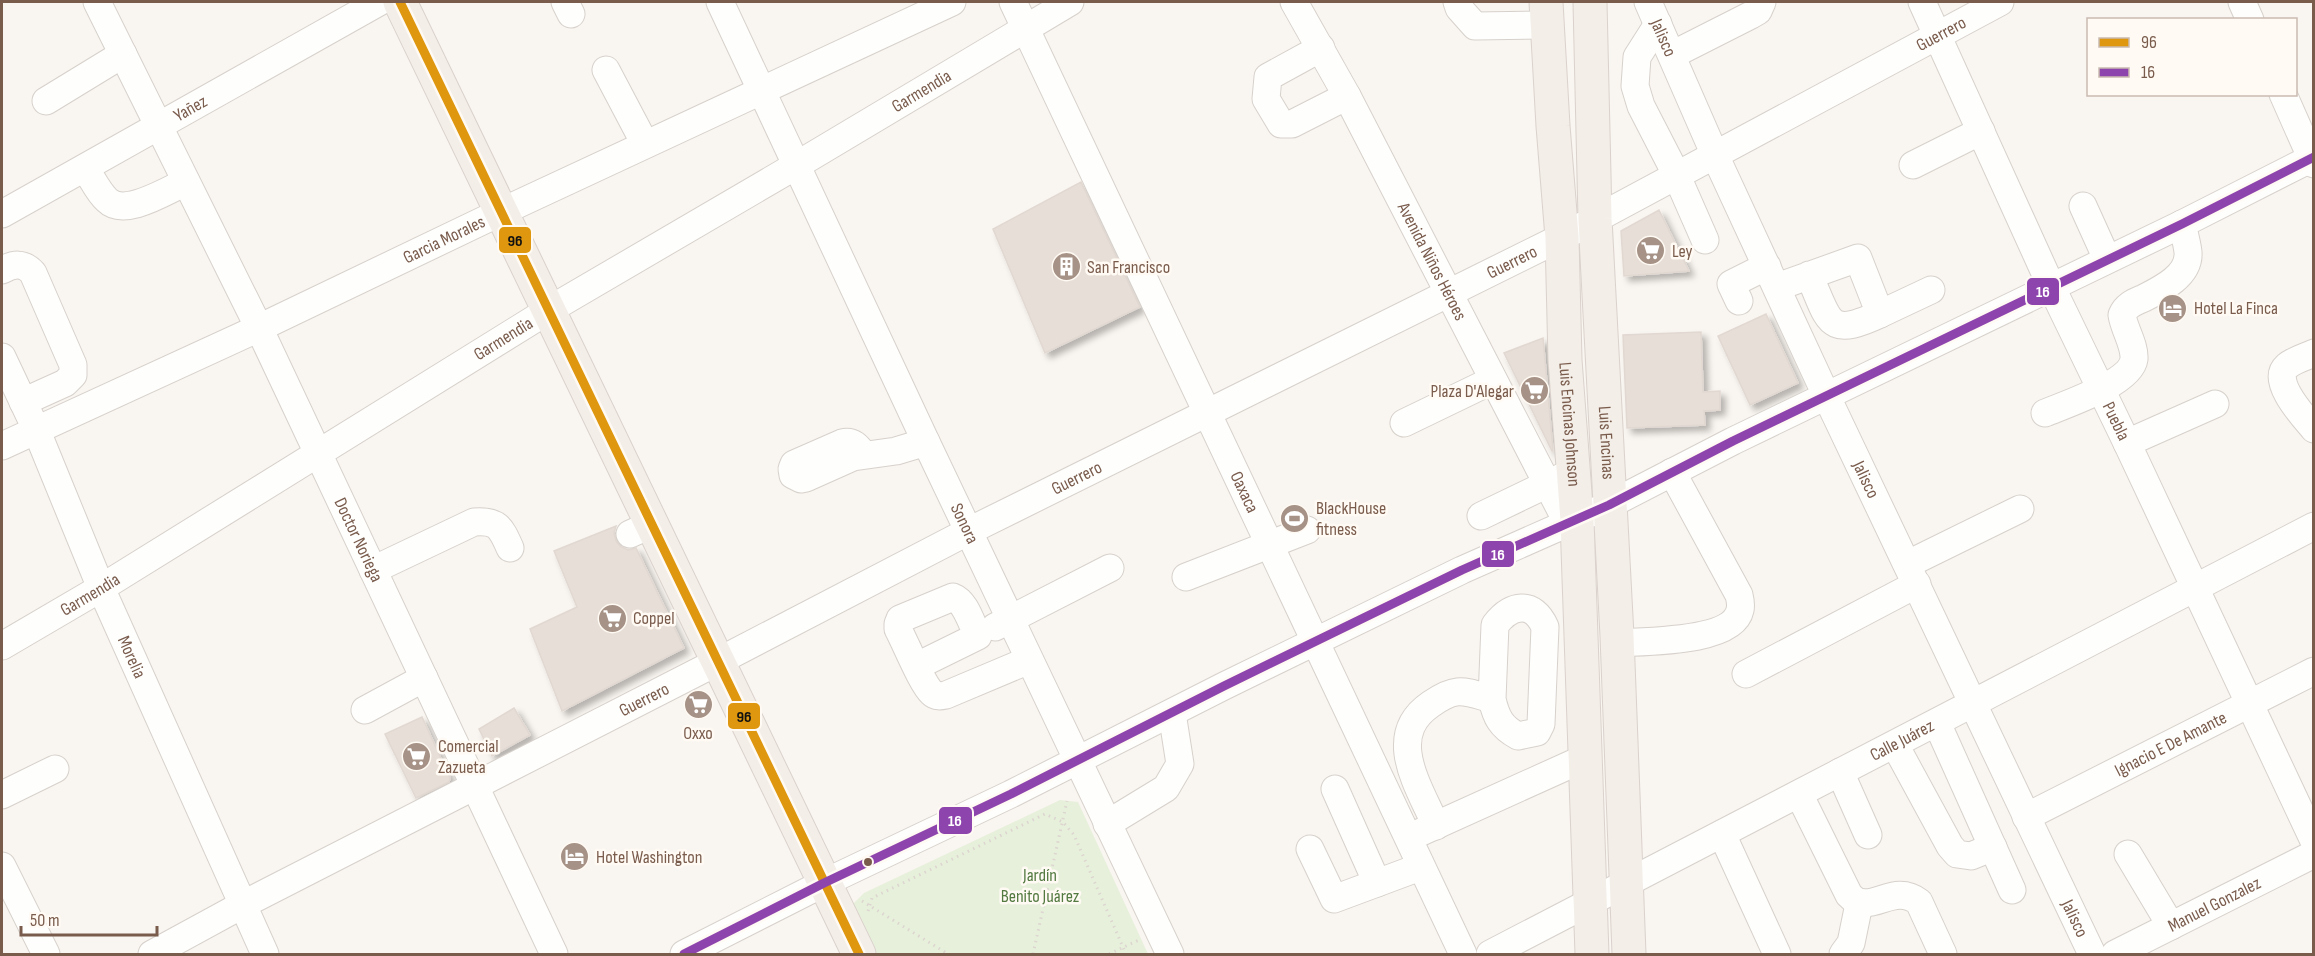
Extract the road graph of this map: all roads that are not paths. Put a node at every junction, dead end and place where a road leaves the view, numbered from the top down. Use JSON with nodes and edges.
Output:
{"nodes":[{"id":1,"x":97,"y":2,"type":"edge"},
{"id":2,"x":379,"y":2,"type":"edge"},
{"id":3,"x":400,"y":2,"type":"edge"},
{"id":4,"x":720,"y":2,"type":"edge"},
{"id":5,"x":952,"y":2,"type":"edge"},
{"id":6,"x":1013,"y":2,"type":"edge"},
{"id":7,"x":1070,"y":2,"type":"edge"},
{"id":8,"x":1294,"y":2,"type":"edge"},
{"id":9,"x":1456,"y":2,"type":"edge"},
{"id":10,"x":1590,"y":2,"type":"edge"},
{"id":11,"x":1762,"y":2,"type":"edge"},
{"id":12,"x":1922,"y":2,"type":"edge"},
{"id":13,"x":2000,"y":2,"type":"edge"},
{"id":14,"x":2242,"y":2,"type":"edge"},
{"id":15,"x":1656,"y":9,"type":"edge"},
{"id":16,"x":1547,"y":14,"type":"edge"},
{"id":17,"x":2249,"y":18,"type":"edge"},
{"id":18,"x":1025,"y":28,"type":"junction"},
{"id":19,"x":1938,"y":36,"type":"junction"},
{"id":20,"x":1321,"y":48,"type":"junction"},
{"id":21,"x":123,"y":54,"type":"junction"},
{"id":22,"x":1672,"y":55,"type":"junction"},
{"id":23,"x":606,"y":70,"type":"dead end"},
{"id":24,"x":762,"y":90,"type":"junction"},
{"id":25,"x":1347,"y":96,"type":"junction"},
{"id":26,"x":2284,"y":96,"type":"edge"},
{"id":27,"x":46,"y":101,"type":"dead end"},
{"id":28,"x":159,"y":127,"type":"junction"},
{"id":29,"x":1981,"y":131,"type":"junction"},
{"id":30,"x":645,"y":144,"type":"junction"},
{"id":31,"x":1714,"y":153,"type":"junction"},
{"id":32,"x":2313,"y":160,"type":"edge"},
{"id":33,"x":797,"y":165,"type":"junction"},
{"id":34,"x":1913,"y":165,"type":"dead end"},
{"id":35,"x":85,"y":168,"type":"junction"},
{"id":36,"x":1676,"y":174,"type":"junction"},
{"id":37,"x":186,"y":182,"type":"junction"},
{"id":38,"x":2083,"y":206,"type":"dead end"},
{"id":39,"x":501,"y":212,"type":"junction"},
{"id":40,"x":2,"y":214,"type":"edge"},
{"id":41,"x":1595,"y":219,"type":"junction"},
{"id":42,"x":2182,"y":224,"type":"junction"},
{"id":43,"x":1562,"y":237,"type":"junction"},
{"id":44,"x":1705,"y":240,"type":"dead end"},
{"id":45,"x":2106,"y":259,"type":"junction"},
{"id":46,"x":2,"y":270,"type":"edge"},
{"id":47,"x":1809,"y":275,"type":"junction"},
{"id":48,"x":1772,"y":277,"type":"junction"},
{"id":49,"x":2051,"y":286,"type":"junction"},
{"id":50,"x":1931,"y":290,"type":"dead end"},
{"id":51,"x":1448,"y":292,"type":"junction"},
{"id":52,"x":1739,"y":301,"type":"dead end"},
{"id":53,"x":549,"y":310,"type":"junction"},
{"id":54,"x":1880,"y":314,"type":"junction"},
{"id":55,"x":259,"y":328,"type":"junction"},
{"id":56,"x":2313,"y":353,"type":"edge"},
{"id":57,"x":2,"y":357,"type":"edge"},
{"id":58,"x":1493,"y":380,"type":"junction"},
{"id":59,"x":2100,"y":389,"type":"junction"},
{"id":60,"x":1826,"y":395,"type":"junction"},
{"id":61,"x":23,"y":402,"type":"junction"},
{"id":62,"x":2215,"y":404,"type":"dead end"},
{"id":63,"x":2045,"y":413,"type":"dead end"},
{"id":64,"x":1207,"y":414,"type":"junction"},
{"id":65,"x":1404,"y":423,"type":"dead end"},
{"id":66,"x":36,"y":429,"type":"junction"},
{"id":67,"x":2313,"y":429,"type":"edge"},
{"id":68,"x":926,"y":442,"type":"junction"},
{"id":69,"x":2127,"y":443,"type":"junction"},
{"id":70,"x":2,"y":446,"type":"edge"},
{"id":71,"x":318,"y":454,"type":"junction"},
{"id":72,"x":864,"y":455,"type":"dead end"},
{"id":73,"x":1672,"y":472,"type":"junction"},
{"id":74,"x":1560,"y":477,"type":"junction"},
{"id":75,"x":1609,"y":505,"type":"junction"},
{"id":76,"x":2020,"y":509,"type":"dead end"},
{"id":77,"x":1481,"y":516,"type":"dead end"},
{"id":78,"x":1572,"y":522,"type":"junction"},
{"id":79,"x":2313,"y":526,"type":"edge"},
{"id":80,"x":1307,"y":530,"type":"dead end"},
{"id":81,"x":969,"y":531,"type":"junction"},
{"id":82,"x":1271,"y":546,"type":"junction"},
{"id":83,"x":510,"y":548,"type":"dead end"},
{"id":84,"x":1110,"y":568,"type":"dead end"},
{"id":85,"x":373,"y":570,"type":"junction"},
{"id":86,"x":1913,"y":574,"type":"junction"},
{"id":87,"x":1186,"y":577,"type":"dead end"},
{"id":88,"x":2193,"y":587,"type":"junction"},
{"id":89,"x":101,"y":588,"type":"junction"},
{"id":90,"x":1010,"y":619,"type":"junction"},
{"id":91,"x":978,"y":636,"type":"junction"},
{"id":92,"x":1316,"y":642,"type":"junction"},
{"id":93,"x":1617,"y":643,"type":"junction"},
{"id":94,"x":2,"y":645,"type":"edge"},
{"id":95,"x":1029,"y":660,"type":"junction"},
{"id":96,"x":717,"y":662,"type":"junction"},
{"id":97,"x":917,"y":666,"type":"junction"},
{"id":98,"x":2313,"y":671,"type":"edge"},
{"id":99,"x":1746,"y":674,"type":"dead end"},
{"id":100,"x":424,"y":678,"type":"junction"},
{"id":101,"x":1492,"y":699,"type":"dead end"},
{"id":102,"x":1973,"y":703,"type":"junction"},
{"id":103,"x":2250,"y":705,"type":"junction"},
{"id":104,"x":365,"y":710,"type":"dead end"},
{"id":105,"x":1172,"y":713,"type":"junction"},
{"id":106,"x":1937,"y":723,"type":"junction"},
{"id":107,"x":1895,"y":745,"type":"junction"},
{"id":108,"x":1585,"y":758,"type":"junction"},
{"id":109,"x":1077,"y":761,"type":"junction"},
{"id":110,"x":55,"y":770,"type":"dead end"},
{"id":111,"x":1840,"y":772,"type":"junction"},
{"id":112,"x":475,"y":784,"type":"junction"},
{"id":113,"x":1335,"y":789,"type":"dead end"},
{"id":114,"x":1799,"y":794,"type":"junction"},
{"id":115,"x":2,"y":795,"type":"edge"},
{"id":116,"x":2026,"y":817,"type":"junction"},
{"id":117,"x":1107,"y":824,"type":"junction"},
{"id":118,"x":1436,"y":826,"type":"junction"},
{"id":119,"x":1722,"y":834,"type":"junction"},
{"id":120,"x":1868,"y":835,"type":"dead end"},
{"id":121,"x":1407,"y":838,"type":"junction"},
{"id":122,"x":2313,"y":841,"type":"edge"},
{"id":123,"x":1993,"y":847,"type":"junction"},
{"id":124,"x":1310,"y":849,"type":"dead end"},
{"id":125,"x":2128,"y":854,"type":"dead end"},
{"id":126,"x":2313,"y":854,"type":"edge"},
{"id":127,"x":2,"y":866,"type":"edge"},
{"id":128,"x":1420,"y":867,"type":"junction"},
{"id":129,"x":1626,"y":882,"type":"junction"},
{"id":130,"x":824,"y":883,"type":"junction"},
{"id":131,"x":1377,"y":883,"type":"junction"},
{"id":132,"x":2012,"y":890,"type":"dead end"},
{"id":133,"x":1592,"y":900,"type":"junction"},
{"id":134,"x":1859,"y":903,"type":"junction"},
{"id":135,"x":242,"y":905,"type":"junction"},
{"id":136,"x":2171,"y":926,"type":"junction"},
{"id":137,"x":46,"y":954,"type":"edge"},
{"id":138,"x":152,"y":954,"type":"edge"},
{"id":139,"x":265,"y":954,"type":"edge"},
{"id":140,"x":554,"y":954,"type":"edge"},
{"id":141,"x":684,"y":954,"type":"edge"},
{"id":142,"x":859,"y":954,"type":"edge"},
{"id":143,"x":1170,"y":954,"type":"edge"},
{"id":144,"x":1462,"y":954,"type":"edge"},
{"id":145,"x":1490,"y":954,"type":"edge"},
{"id":146,"x":1592,"y":954,"type":"edge"},
{"id":147,"x":1629,"y":954,"type":"edge"},
{"id":148,"x":1777,"y":954,"type":"edge"},
{"id":149,"x":1843,"y":954,"type":"edge"},
{"id":150,"x":1942,"y":954,"type":"edge"},
{"id":151,"x":2092,"y":954,"type":"edge"},
{"id":152,"x":2115,"y":954,"type":"edge"}],
"edges":[{"from":1,"to":21,"type":"street","name":"Doctor Noriega"},
{"from":2,"to":28,"type":"street","name":"Yañez"},
{"from":3,"to":39,"type":"main road"},
{"from":4,"to":24,"type":"street","name":"Sonora"},
{"from":5,"to":24,"type":"street","name":"Garcia Morales"},
{"from":6,"to":18,"type":"street","name":"Oaxaca"},
{"from":7,"to":18,"type":"street","name":"Garmendia"},
{"from":8,"to":20,"type":"street","name":"Avenida Niños Héroes"},
{"from":9,"to":16,"type":"street"},
{"from":10,"to":41,"type":"main road","name":"Luis Encinas"},
{"from":11,"to":22,"type":"street"},
{"from":12,"to":19,"type":"street","name":"Puebla"},
{"from":13,"to":19,"type":"street","name":"Guerrero"},
{"from":14,"to":17,"type":"street"},
{"from":15,"to":22,"type":"street","name":"Jalisco"},
{"from":15,"to":36,"type":"street"},
{"from":16,"to":43,"type":"main road","name":"Luis Encinas Johnson"},
{"from":18,"to":33,"type":"street","name":"Garmendia"},
{"from":18,"to":64,"type":"street","name":"Oaxaca"},
{"from":19,"to":29,"type":"street","name":"Puebla"},
{"from":19,"to":31,"type":"street","name":"Guerrero"},
{"from":20,"to":25,"type":"street","name":"Avenida Niños Héroes"},
{"from":20,"to":25,"type":"street"},
{"from":21,"to":27,"type":"street"},
{"from":21,"to":28,"type":"street","name":"Doctor Noriega"},
{"from":22,"to":31,"type":"street","name":"Jalisco"},
{"from":23,"to":30,"type":"street"},
{"from":24,"to":30,"type":"street","name":"Garcia Morales"},
{"from":24,"to":33,"type":"street","name":"Sonora"},
{"from":25,"to":51,"type":"street","name":"Avenida Niños Héroes"},
{"from":26,"to":32,"type":"street"},
{"from":28,"to":35,"type":"street","name":"Yañez"},
{"from":28,"to":37,"type":"street","name":"Doctor Noriega"},
{"from":29,"to":34,"type":"street"},
{"from":29,"to":49,"type":"street","name":"Puebla"},
{"from":30,"to":39,"type":"street","name":"Garcia Morales"},
{"from":31,"to":36,"type":"street","name":"Guerrero"},
{"from":31,"to":48,"type":"street","name":"Jalisco"},
{"from":32,"to":42,"type":"street"},
{"from":33,"to":53,"type":"street","name":"Garmendia"},
{"from":33,"to":68,"type":"street","name":"Sonora"},
{"from":35,"to":37,"type":"street"},
{"from":35,"to":40,"type":"street","name":"Yañez"},
{"from":36,"to":41,"type":"street","name":"Guerrero"},
{"from":36,"to":44,"type":"street"},
{"from":37,"to":55,"type":"street","name":"Doctor Noriega"},
{"from":38,"to":45,"type":"street"},
{"from":39,"to":53,"type":"main road"},
{"from":39,"to":55,"type":"street","name":"Garcia Morales"},
{"from":41,"to":43,"type":"street","name":"Guerrero"},
{"from":41,"to":75,"type":"main road","name":"Luis Encinas"},
{"from":42,"to":45,"type":"street"},
{"from":42,"to":59,"type":"street"},
{"from":43,"to":51,"type":"street","name":"Guerrero"},
{"from":43,"to":74,"type":"main road","name":"Luis Encinas Johnson"},
{"from":45,"to":49,"type":"street"},
{"from":46,"to":61,"type":"street"},
{"from":47,"to":48,"type":"street"},
{"from":47,"to":54,"type":"street"},
{"from":47,"to":54,"type":"street"},
{"from":48,"to":52,"type":"street"},
{"from":48,"to":60,"type":"street","name":"Jalisco"},
{"from":49,"to":59,"type":"street","name":"Puebla"},
{"from":49,"to":60,"type":"street"},
{"from":50,"to":54,"type":"street"},
{"from":51,"to":58,"type":"street","name":"Avenida Niños Héroes"},
{"from":51,"to":64,"type":"street","name":"Guerrero"},
{"from":53,"to":71,"type":"street","name":"Garmendia"},
{"from":53,"to":96,"type":"main road"},
{"from":55,"to":66,"type":"street","name":"Garcia Morales"},
{"from":55,"to":71,"type":"street","name":"Doctor Noriega"},
{"from":56,"to":67,"type":"street"},
{"from":57,"to":61,"type":"street","name":"Morelia"},
{"from":58,"to":65,"type":"street"},
{"from":58,"to":74,"type":"street","name":"Avenida Niños Héroes"},
{"from":59,"to":63,"type":"street"},
{"from":59,"to":69,"type":"street","name":"Puebla"},
{"from":60,"to":73,"type":"street"},
{"from":60,"to":86,"type":"street","name":"Jalisco"},
{"from":61,"to":66,"type":"street","name":"Morelia"},
{"from":62,"to":69,"type":"street"},
{"from":64,"to":81,"type":"street","name":"Guerrero"},
{"from":64,"to":82,"type":"street","name":"Oaxaca"},
{"from":66,"to":70,"type":"street","name":"Garcia Morales"},
{"from":66,"to":89,"type":"street","name":"Morelia"},
{"from":68,"to":72,"type":"street"},
{"from":68,"to":81,"type":"street","name":"Sonora"},
{"from":69,"to":88,"type":"street","name":"Puebla"},
{"from":71,"to":85,"type":"street","name":"Doctor Noriega"},
{"from":71,"to":89,"type":"street","name":"Garmendia"},
{"from":73,"to":75,"type":"street"},
{"from":73,"to":93,"type":"street"},
{"from":74,"to":77,"type":"street"},
{"from":74,"to":78,"type":"main road","name":"Luis Encinas Johnson"},
{"from":75,"to":78,"type":"street"},
{"from":75,"to":93,"type":"main road","name":"Luis Encinas"},
{"from":76,"to":86,"type":"street"},
{"from":78,"to":92,"type":"street"},
{"from":78,"to":108,"type":"main road","name":"Luis Encinas Johnson"},
{"from":79,"to":88,"type":"street","name":"Calle Juárez"},
{"from":80,"to":82,"type":"street"},
{"from":81,"to":90,"type":"street","name":"Sonora"},
{"from":81,"to":96,"type":"street","name":"Guerrero"},
{"from":82,"to":87,"type":"street"},
{"from":82,"to":92,"type":"street","name":"Oaxaca"},
{"from":83,"to":85,"type":"street"},
{"from":84,"to":90,"type":"street"},
{"from":85,"to":100,"type":"street","name":"Doctor Noriega"},
{"from":86,"to":99,"type":"street"},
{"from":86,"to":102,"type":"street","name":"Jalisco"},
{"from":88,"to":102,"type":"street","name":"Calle Juárez"},
{"from":88,"to":103,"type":"street","name":"Puebla"},
{"from":89,"to":94,"type":"street","name":"Garmendia"},
{"from":89,"to":135,"type":"street","name":"Morelia"},
{"from":90,"to":91,"type":"street"},
{"from":90,"to":95,"type":"street","name":"Sonora"},
{"from":91,"to":97,"type":"street"},
{"from":91,"to":97,"type":"street"},
{"from":92,"to":105,"type":"street"},
{"from":92,"to":121,"type":"street","name":"Oaxaca"},
{"from":93,"to":129,"type":"main road","name":"Luis Encinas"},
{"from":95,"to":97,"type":"street"},
{"from":95,"to":109,"type":"street","name":"Sonora"},
{"from":96,"to":112,"type":"street","name":"Guerrero"},
{"from":96,"to":130,"type":"main road"},
{"from":98,"to":103,"type":"street","name":"Ignacio E De Amante"},
{"from":100,"to":104,"type":"street"},
{"from":100,"to":112,"type":"street","name":"Doctor Noriega"},
{"from":101,"to":118,"type":"street"},
{"from":102,"to":106,"type":"street","name":"Calle Juárez"},
{"from":102,"to":116,"type":"street","name":"Jalisco"},
{"from":103,"to":116,"type":"street","name":"Ignacio E De Amante"},
{"from":103,"to":122,"type":"street","name":"Puebla"},
{"from":105,"to":109,"type":"street"},
{"from":105,"to":117,"type":"street"},
{"from":106,"to":107,"type":"street","name":"Calle Juárez"},
{"from":106,"to":123,"type":"street"},
{"from":107,"to":111,"type":"street","name":"Calle Juárez"},
{"from":107,"to":123,"type":"street"},
{"from":108,"to":118,"type":"street"},
{"from":108,"to":133,"type":"main road","name":"Luis Encinas Johnson"},
{"from":109,"to":117,"type":"street","name":"Sonora"},
{"from":109,"to":130,"type":"street"},
{"from":110,"to":115,"type":"street"},
{"from":111,"to":114,"type":"street","name":"Calle Juárez"},
{"from":111,"to":120,"type":"street"},
{"from":112,"to":135,"type":"street","name":"Guerrero"},
{"from":112,"to":140,"type":"street","name":"Doctor Noriega"},
{"from":113,"to":131,"type":"street"},
{"from":114,"to":119,"type":"street","name":"Calle Juárez"},
{"from":114,"to":134,"type":"street"},
{"from":116,"to":151,"type":"street","name":"Jalisco"},
{"from":117,"to":143,"type":"street","name":"Sonora"},
{"from":118,"to":121,"type":"street"},
{"from":119,"to":129,"type":"street","name":"Calle Juárez"},
{"from":119,"to":148,"type":"street"},
{"from":121,"to":128,"type":"street","name":"Oaxaca"},
{"from":123,"to":132,"type":"street"},
{"from":124,"to":131,"type":"street"},
{"from":125,"to":136,"type":"street"},
{"from":126,"to":136,"type":"street","name":"Manuel Gonzalez"},
{"from":127,"to":137,"type":"street"},
{"from":128,"to":131,"type":"street"},
{"from":128,"to":144,"type":"street","name":"Oaxaca"},
{"from":129,"to":133,"type":"street","name":"Calle Juárez"},
{"from":129,"to":147,"type":"main road","name":"Luis Encinas"},
{"from":130,"to":141,"type":"street"},
{"from":130,"to":142,"type":"main road"},
{"from":133,"to":145,"type":"street","name":"Calle Juárez"},
{"from":133,"to":146,"type":"main road","name":"Luis Encinas Johnson"},
{"from":134,"to":149,"type":"street"},
{"from":134,"to":150,"type":"street"},
{"from":135,"to":138,"type":"street","name":"Guerrero"},
{"from":135,"to":139,"type":"street","name":"Morelia"},
{"from":136,"to":152,"type":"street","name":"Manuel Gonzalez"}]}
